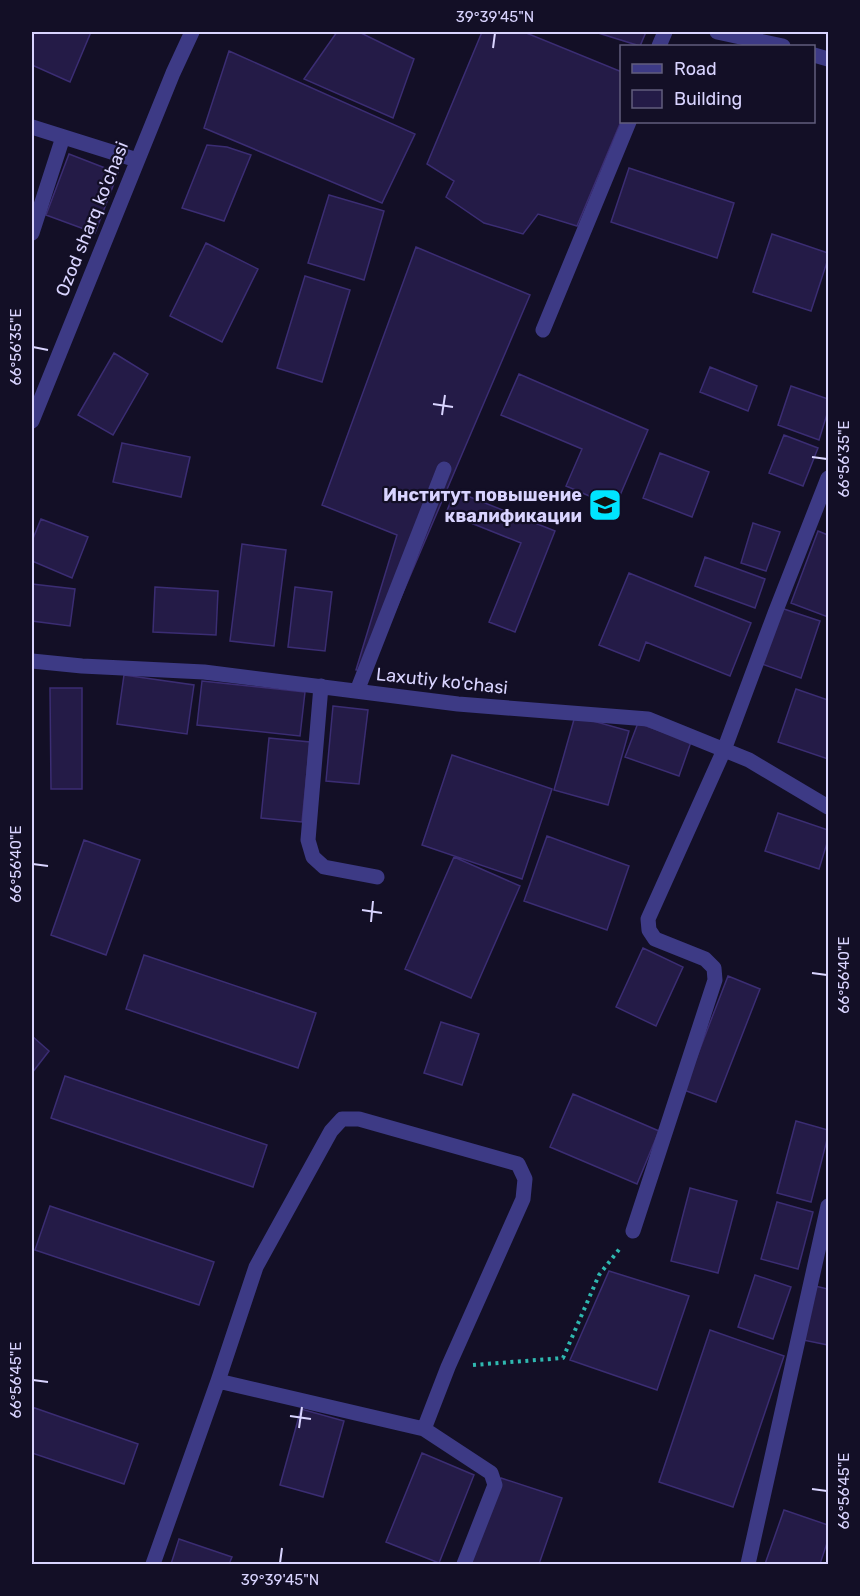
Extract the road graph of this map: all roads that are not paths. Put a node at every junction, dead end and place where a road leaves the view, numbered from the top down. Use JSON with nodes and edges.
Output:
{"nodes":[{"id":1,"x":192,"y":32,"type":"edge"},
{"id":2,"x":717,"y":32,"type":"edge"},
{"id":3,"x":767,"y":37,"type":"edge"},
{"id":4,"x":781,"y":45,"type":"edge"},
{"id":5,"x":628,"y":123,"type":"edge"},
{"id":6,"x":32,"y":127,"type":"edge"},
{"id":7,"x":63,"y":137,"type":"junction"},
{"id":8,"x":137,"y":160,"type":"junction"},
{"id":9,"x":32,"y":232,"type":"edge"},
{"id":10,"x":543,"y":330,"type":"dead end"},
{"id":11,"x":32,"y":421,"type":"edge"},
{"id":12,"x":444,"y":469,"type":"dead end"},
{"id":13,"x":828,"y":478,"type":"edge"},
{"id":14,"x":32,"y":661,"type":"edge"},
{"id":15,"x":321,"y":686,"type":"junction"},
{"id":16,"x":357,"y":691,"type":"junction"},
{"id":17,"x":724,"y":750,"type":"junction"},
{"id":18,"x":828,"y":807,"type":"edge"},
{"id":19,"x":377,"y":878,"type":"dead end"},
{"id":20,"x":828,"y":1206,"type":"edge"},
{"id":21,"x":633,"y":1231,"type":"road end"},
{"id":22,"x":218,"y":1381,"type":"junction"},
{"id":23,"x":424,"y":1429,"type":"junction"},
{"id":24,"x":153,"y":1564,"type":"edge"},
{"id":25,"x":464,"y":1564,"type":"edge"},
{"id":26,"x":748,"y":1564,"type":"edge"}],
"edges":[{"from":1,"to":8,"type":"street","name":"Ozod sharq ko'chasi"},
{"from":2,"to":3,"type":"street"},
{"from":3,"to":4,"type":"street"},
{"from":5,"to":10,"type":"street"},
{"from":6,"to":7,"type":"street"},
{"from":7,"to":8,"type":"street"},
{"from":7,"to":9,"type":"street"},
{"from":8,"to":11,"type":"street","name":"Ozod sharq ko'chasi"},
{"from":12,"to":16,"type":"street"},
{"from":13,"to":17,"type":"street"},
{"from":14,"to":15,"type":"street","name":"Laxutiy ko'chasi"},
{"from":15,"to":16,"type":"street","name":"Laxutiy ko'chasi"},
{"from":15,"to":19,"type":"street"},
{"from":16,"to":17,"type":"street","name":"Laxutiy ko'chasi"},
{"from":17,"to":18,"type":"street","name":"Laxutiy ko'chasi"},
{"from":17,"to":21,"type":"street"},
{"from":20,"to":26,"type":"street"},
{"from":22,"to":23,"type":"street"},
{"from":22,"to":23,"type":"street"},
{"from":22,"to":24,"type":"street"},
{"from":23,"to":25,"type":"street"}]}
